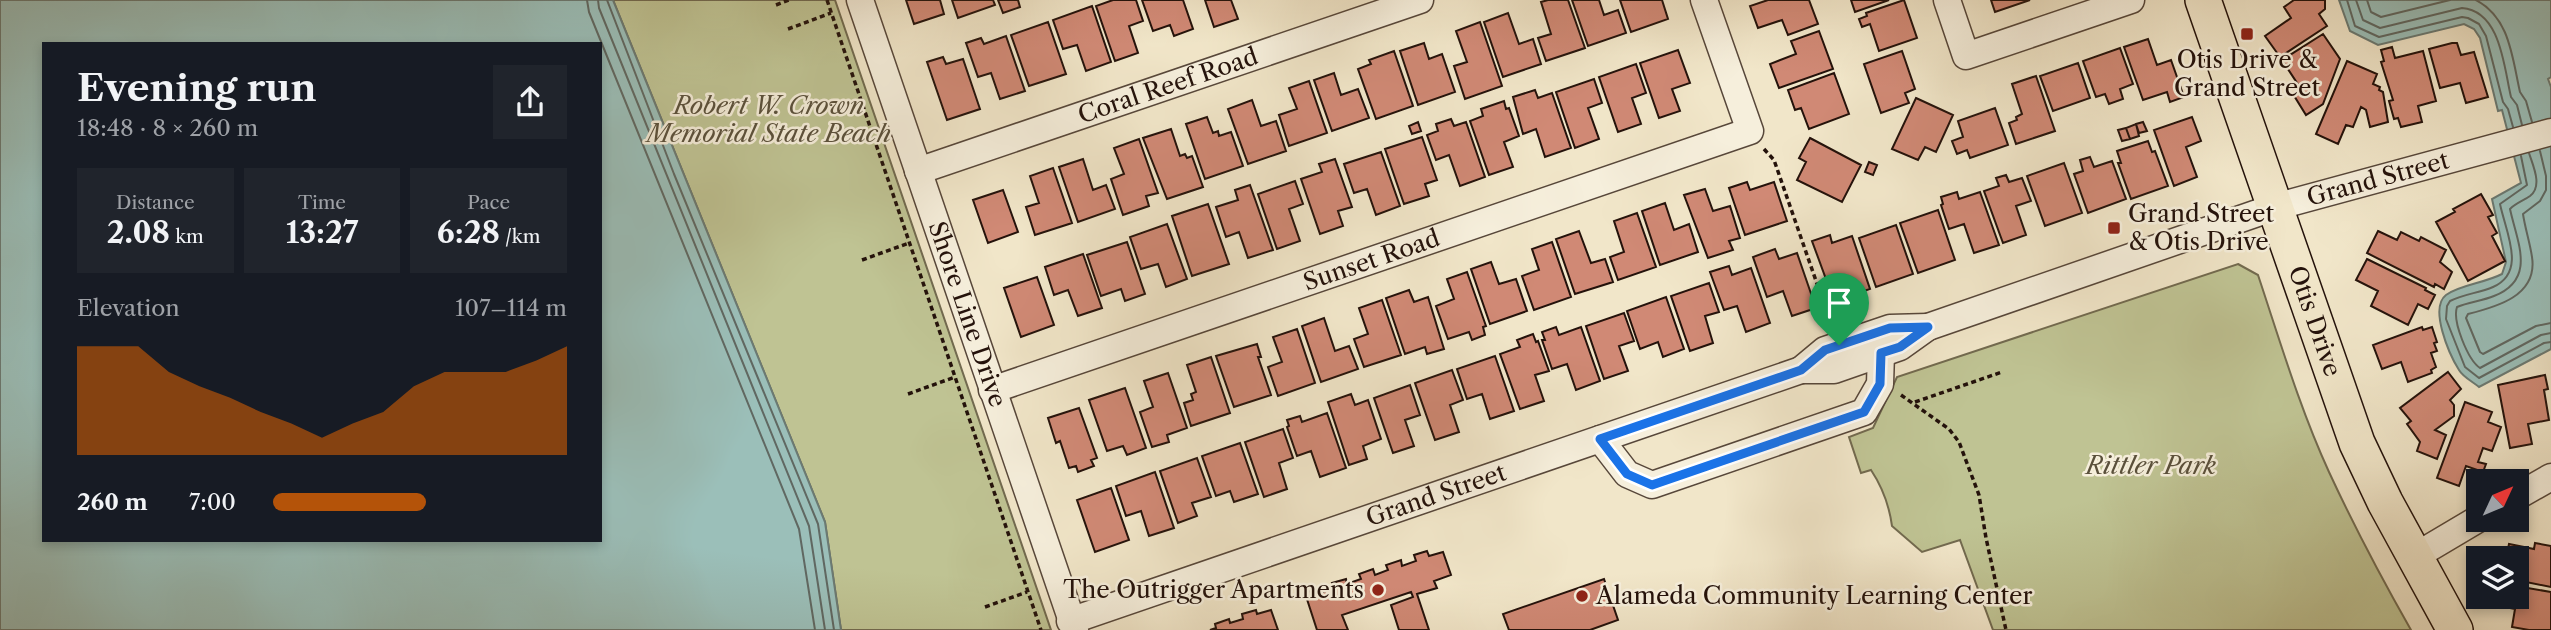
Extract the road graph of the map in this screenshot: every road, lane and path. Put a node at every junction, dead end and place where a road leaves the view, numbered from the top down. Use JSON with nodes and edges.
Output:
{"nodes":[{"id":1,"x":789,"y":0,"type":"edge"},
{"id":2,"x":827,"y":0,"type":"edge"},
{"id":3,"x":860,"y":0,"type":"edge"},
{"id":4,"x":1420,"y":0,"type":"edge"},
{"id":5,"x":1704,"y":0,"type":"edge"},
{"id":6,"x":1947,"y":0,"type":"edge"},
{"id":7,"x":2131,"y":0,"type":"edge"},
{"id":8,"x":2203,"y":0,"type":"edge"},
{"id":9,"x":776,"y":5,"type":"dead end"},
{"id":10,"x":831,"y":13,"type":"junction"},
{"id":11,"x":788,"y":29,"type":"dead end"},
{"id":12,"x":1750,"y":131,"type":"junction"},
{"id":13,"x":2551,"y":132,"type":"edge"},
{"id":14,"x":918,"y":171,"type":"junction"},
{"id":15,"x":2275,"y":207,"type":"junction"},
{"id":16,"x":909,"y":243,"type":"junction"},
{"id":17,"x":862,"y":260,"type":"dead end"},
{"id":18,"x":1928,"y":327,"type":"junction"},
{"id":19,"x":1839,"y":345,"type":"junction"},
{"id":20,"x":1881,"y":353,"type":"junction"},
{"id":21,"x":1801,"y":370,"type":"junction"},
{"id":22,"x":2002,"y":372,"type":"dead end"},
{"id":23,"x":955,"y":377,"type":"junction"},
{"id":24,"x":1880,"y":384,"type":"junction"},
{"id":25,"x":992,"y":390,"type":"junction"},
{"id":26,"x":908,"y":394,"type":"dead end"},
{"id":27,"x":1914,"y":402,"type":"junction"},
{"id":28,"x":1600,"y":439,"type":"junction"},
{"id":29,"x":2551,"y":477,"type":"edge"},
{"id":30,"x":2529,"y":490,"type":"edge"},
{"id":31,"x":2466,"y":526,"type":"edge"},
{"id":32,"x":2414,"y":557,"type":"junction"},
{"id":33,"x":1027,"y":592,"type":"junction"},
{"id":34,"x":985,"y":607,"type":"dead end"},
{"id":35,"x":1072,"y":625,"type":"edge"},
{"id":36,"x":1041,"y":630,"type":"edge"},
{"id":37,"x":2006,"y":630,"type":"edge"},
{"id":38,"x":2455,"y":630,"type":"edge"}],
"edges":[{"from":1,"to":9,"type":"path"},
{"from":2,"to":10,"type":"path"},
{"from":3,"to":14,"type":"street","name":"Shore Line Drive"},
{"from":4,"to":14,"type":"street","name":"Coral Reef Road"},
{"from":5,"to":12,"type":"street"},
{"from":6,"to":7,"type":"street"},
{"from":8,"to":15,"type":"main road","name":"Otis Drive"},
{"from":10,"to":11,"type":"path"},
{"from":10,"to":16,"type":"path"},
{"from":12,"to":19,"type":"path"},
{"from":12,"to":25,"type":"street","name":"Sunset Road"},
{"from":13,"to":15,"type":"street","name":"Grand Street"},
{"from":14,"to":25,"type":"street","name":"Shore Line Drive"},
{"from":15,"to":18,"type":"street","name":"Grand Street"},
{"from":15,"to":32,"type":"main road","name":"Otis Drive"},
{"from":16,"to":17,"type":"path"},
{"from":16,"to":23,"type":"path"},
{"from":18,"to":19,"type":"street","name":"Grand Street"},
{"from":18,"to":20,"type":"street","name":"Grand Street"},
{"from":19,"to":21,"type":"street","name":"Grand Street"},
{"from":20,"to":21,"type":"street","name":"Grand Street"},
{"from":20,"to":24,"type":"street"},
{"from":21,"to":28,"type":"street","name":"Grand Street"},
{"from":22,"to":27,"type":"path"},
{"from":23,"to":26,"type":"path"},
{"from":23,"to":33,"type":"path"},
{"from":24,"to":27,"type":"path"},
{"from":24,"to":28,"type":"street"},
{"from":25,"to":35,"type":"street","name":"Shore Line Drive"},
{"from":27,"to":37,"type":"path"},
{"from":28,"to":35,"type":"street","name":"Grand Street"},
{"from":29,"to":30,"type":"street"},
{"from":31,"to":32,"type":"street"},
{"from":32,"to":38,"type":"main road","name":"Otis Drive"},
{"from":33,"to":34,"type":"path"},
{"from":33,"to":36,"type":"path"}]}
